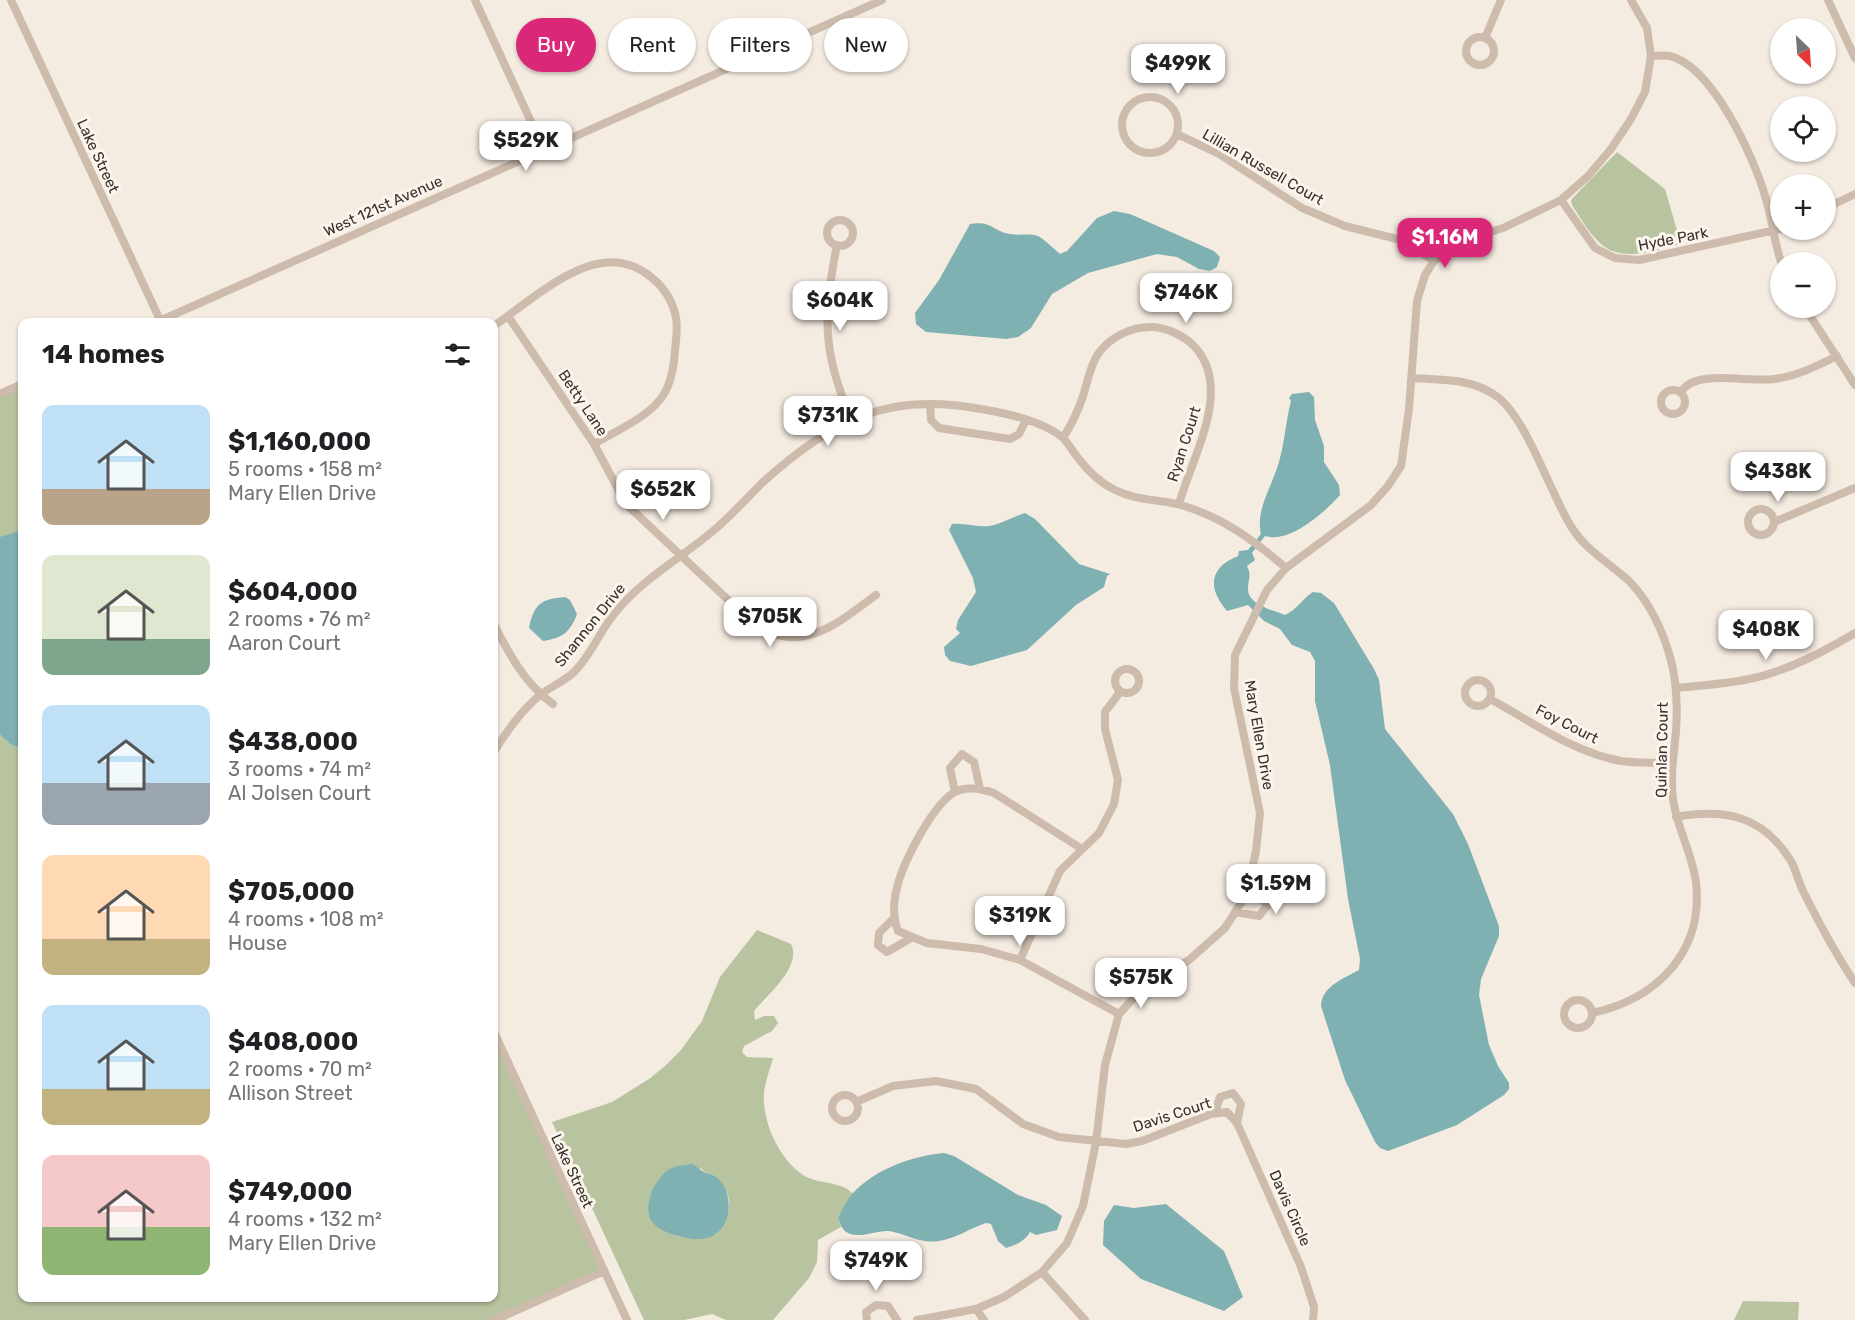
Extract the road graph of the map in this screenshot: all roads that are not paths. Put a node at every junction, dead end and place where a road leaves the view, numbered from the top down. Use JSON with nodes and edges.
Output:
{"nodes":[{"id":1,"x":11,"y":0,"type":"edge"},
{"id":2,"x":475,"y":0,"type":"edge"},
{"id":3,"x":880,"y":0,"type":"edge"},
{"id":4,"x":1502,"y":0,"type":"edge"},
{"id":5,"x":1631,"y":0,"type":"edge"},
{"id":6,"x":1828,"y":0,"type":"edge"},
{"id":7,"x":1485,"y":38,"type":"dead end"},
{"id":8,"x":1852,"y":46,"type":"edge"},
{"id":9,"x":1652,"y":56,"type":"junction"},
{"id":10,"x":1855,"y":58,"type":"edge"},
{"id":11,"x":1177,"y":134,"type":"junction"},
{"id":12,"x":544,"y":150,"type":"junction"},
{"id":13,"x":1855,"y":194,"type":"edge"},
{"id":14,"x":1561,"y":200,"type":"junction"},
{"id":15,"x":1836,"y":203,"type":"edge"},
{"id":16,"x":1770,"y":208,"type":"edge"},
{"id":17,"x":1770,"y":232,"type":"edge"},
{"id":18,"x":837,"y":245,"type":"dead end"},
{"id":19,"x":1434,"y":261,"type":"junction"},
{"id":20,"x":508,"y":316,"type":"junction"},
{"id":21,"x":157,"y":318,"type":"edge"},
{"id":22,"x":168,"y":318,"type":"edge"},
{"id":23,"x":1812,"y":318,"type":"edge"},
{"id":24,"x":498,"y":323,"type":"edge"},
{"id":25,"x":1837,"y":356,"type":"junction"},
{"id":26,"x":1412,"y":378,"type":"junction"},
{"id":27,"x":1855,"y":385,"type":"edge"},
{"id":28,"x":18,"y":386,"type":"edge"},
{"id":29,"x":1681,"y":392,"type":"dead end"},
{"id":30,"x":0,"y":394,"type":"edge"},
{"id":31,"x":930,"y":404,"type":"junction"},
{"id":32,"x":851,"y":418,"type":"junction"},
{"id":33,"x":1026,"y":420,"type":"junction"},
{"id":34,"x":1063,"y":438,"type":"junction"},
{"id":35,"x":594,"y":444,"type":"junction"},
{"id":36,"x":1855,"y":488,"type":"edge"},
{"id":37,"x":1179,"y":504,"type":"junction"},
{"id":38,"x":1774,"y":522,"type":"dead end"},
{"id":39,"x":682,"y":557,"type":"junction"},
{"id":40,"x":1286,"y":568,"type":"junction"},
{"id":41,"x":876,"y":595,"type":"dead end"},
{"id":42,"x":498,"y":632,"type":"edge"},
{"id":43,"x":1855,"y":633,"type":"edge"},
{"id":44,"x":1677,"y":688,"type":"junction"},
{"id":45,"x":1120,"y":692,"type":"dead end"},
{"id":46,"x":540,"y":695,"type":"junction"},
{"id":47,"x":1490,"y":699,"type":"dead end"},
{"id":48,"x":553,"y":705,"type":"dead end"},
{"id":49,"x":498,"y":746,"type":"edge"},
{"id":50,"x":1672,"y":764,"type":"junction"},
{"id":51,"x":980,"y":789,"type":"junction"},
{"id":52,"x":955,"y":792,"type":"junction"},
{"id":53,"x":1676,"y":817,"type":"junction"},
{"id":54,"x":1082,"y":849,"type":"junction"},
{"id":55,"x":1248,"y":888,"type":"junction"},
{"id":56,"x":1235,"y":912,"type":"junction"},
{"id":57,"x":894,"y":918,"type":"junction"},
{"id":58,"x":911,"y":938,"type":"junction"},
{"id":59,"x":1020,"y":960,"type":"junction"},
{"id":60,"x":1855,"y":982,"type":"edge"},
{"id":61,"x":1592,"y":1013,"type":"dead end"},
{"id":62,"x":1119,"y":1014,"type":"junction"},
{"id":63,"x":498,"y":1041,"type":"edge"},
{"id":64,"x":856,"y":1102,"type":"dead end"},
{"id":65,"x":1227,"y":1112,"type":"joint"},
{"id":66,"x":1215,"y":1113,"type":"junction"},
{"id":67,"x":1237,"y":1123,"type":"junction"},
{"id":68,"x":1096,"y":1142,"type":"junction"},
{"id":69,"x":604,"y":1271,"type":"junction"},
{"id":70,"x":1042,"y":1272,"type":"junction"},
{"id":71,"x":976,"y":1309,"type":"junction"},
{"id":72,"x":495,"y":1320,"type":"edge"},
{"id":73,"x":627,"y":1320,"type":"edge"},
{"id":74,"x":867,"y":1320,"type":"edge"},
{"id":75,"x":897,"y":1320,"type":"edge"},
{"id":76,"x":917,"y":1320,"type":"edge"},
{"id":77,"x":984,"y":1320,"type":"edge"},
{"id":78,"x":1085,"y":1320,"type":"edge"},
{"id":79,"x":1313,"y":1320,"type":"edge"}],
"edges":[{"from":1,"to":21,"type":"street","name":"Lake Street"},
{"from":2,"to":12,"type":"street"},
{"from":3,"to":12,"type":"street","name":"West 121st Avenue"},
{"from":4,"to":7,"type":"street"},
{"from":5,"to":9,"type":"street","name":"Mary Ellen Drive"},
{"from":6,"to":8,"type":"street"},
{"from":8,"to":10,"type":"street"},
{"from":9,"to":14,"type":"street","name":"Mary Ellen Drive"},
{"from":9,"to":16,"type":"street"},
{"from":11,"to":11,"type":"street"},
{"from":11,"to":19,"type":"street","name":"Lillian Russell Court"},
{"from":12,"to":22,"type":"street","name":"West 121st Avenue"},
{"from":13,"to":15,"type":"street"},
{"from":14,"to":17,"type":"street","name":"Hyde Park"},
{"from":14,"to":19,"type":"street","name":"Mary Ellen Drive"},
{"from":18,"to":32,"type":"street"},
{"from":19,"to":26,"type":"street","name":"Mary Ellen Drive"},
{"from":20,"to":24,"type":"street"},
{"from":20,"to":35,"type":"street","name":"Betty Lane"},
{"from":20,"to":35,"type":"street"},
{"from":23,"to":25,"type":"street"},
{"from":25,"to":27,"type":"street"},
{"from":25,"to":29,"type":"street"},
{"from":26,"to":40,"type":"street","name":"Mary Ellen Drive"},
{"from":26,"to":44,"type":"street","name":"Quinlan Court"},
{"from":28,"to":30,"type":"street"},
{"from":31,"to":32,"type":"street","name":"Shannon Drive"},
{"from":31,"to":33,"type":"street","name":"Shannon Drive"},
{"from":31,"to":33,"type":"street"},
{"from":32,"to":39,"type":"street","name":"Shannon Drive"},
{"from":33,"to":34,"type":"street","name":"Shannon Drive"},
{"from":34,"to":37,"type":"street","name":"Shannon Drive"},
{"from":34,"to":37,"type":"street","name":"Ryan Court"},
{"from":35,"to":39,"type":"street","name":"Betty Lane"},
{"from":36,"to":38,"type":"street"},
{"from":37,"to":40,"type":"street","name":"Shannon Drive"},
{"from":39,"to":41,"type":"street","name":"Betty Lane"},
{"from":39,"to":46,"type":"street","name":"Shannon Drive"},
{"from":40,"to":55,"type":"street","name":"Mary Ellen Drive"},
{"from":42,"to":46,"type":"street"},
{"from":43,"to":44,"type":"street"},
{"from":44,"to":50,"type":"street","name":"Quinlan Court"},
{"from":45,"to":54,"type":"street"},
{"from":46,"to":48,"type":"street"},
{"from":46,"to":49,"type":"street","name":"Shannon Drive"},
{"from":47,"to":50,"type":"street","name":"Foy Court"},
{"from":50,"to":53,"type":"street","name":"Quinlan Court"},
{"from":51,"to":52,"type":"street"},
{"from":51,"to":52,"type":"street"},
{"from":51,"to":54,"type":"street"},
{"from":52,"to":57,"type":"street"},
{"from":53,"to":60,"type":"street"},
{"from":53,"to":61,"type":"street","name":"Quinlan Court"},
{"from":54,"to":59,"type":"street"},
{"from":55,"to":56,"type":"street","name":"Mary Ellen Drive"},
{"from":55,"to":56,"type":"street"},
{"from":56,"to":62,"type":"street","name":"Mary Ellen Drive"},
{"from":57,"to":58,"type":"street"},
{"from":57,"to":58,"type":"street"},
{"from":58,"to":59,"type":"street"},
{"from":59,"to":62,"type":"street"},
{"from":62,"to":68,"type":"street","name":"Mary Ellen Drive"},
{"from":63,"to":69,"type":"street","name":"Lake Street"},
{"from":64,"to":68,"type":"street","name":"Davis Court"},
{"from":65,"to":66,"type":"street","name":"Davis Court"},
{"from":65,"to":67,"type":"street","name":"Davis Circle"},
{"from":66,"to":67,"type":"street"},
{"from":66,"to":68,"type":"street","name":"Davis Court"},
{"from":67,"to":79,"type":"street","name":"Davis Circle"},
{"from":68,"to":70,"type":"street","name":"Mary Ellen Drive"},
{"from":69,"to":72,"type":"street"},
{"from":69,"to":73,"type":"street","name":"Lake Street"},
{"from":70,"to":71,"type":"street","name":"Mary Ellen Drive"},
{"from":70,"to":78,"type":"street"},
{"from":71,"to":76,"type":"street","name":"Mary Ellen Drive"},
{"from":71,"to":77,"type":"street"},
{"from":74,"to":75,"type":"street"}]}
